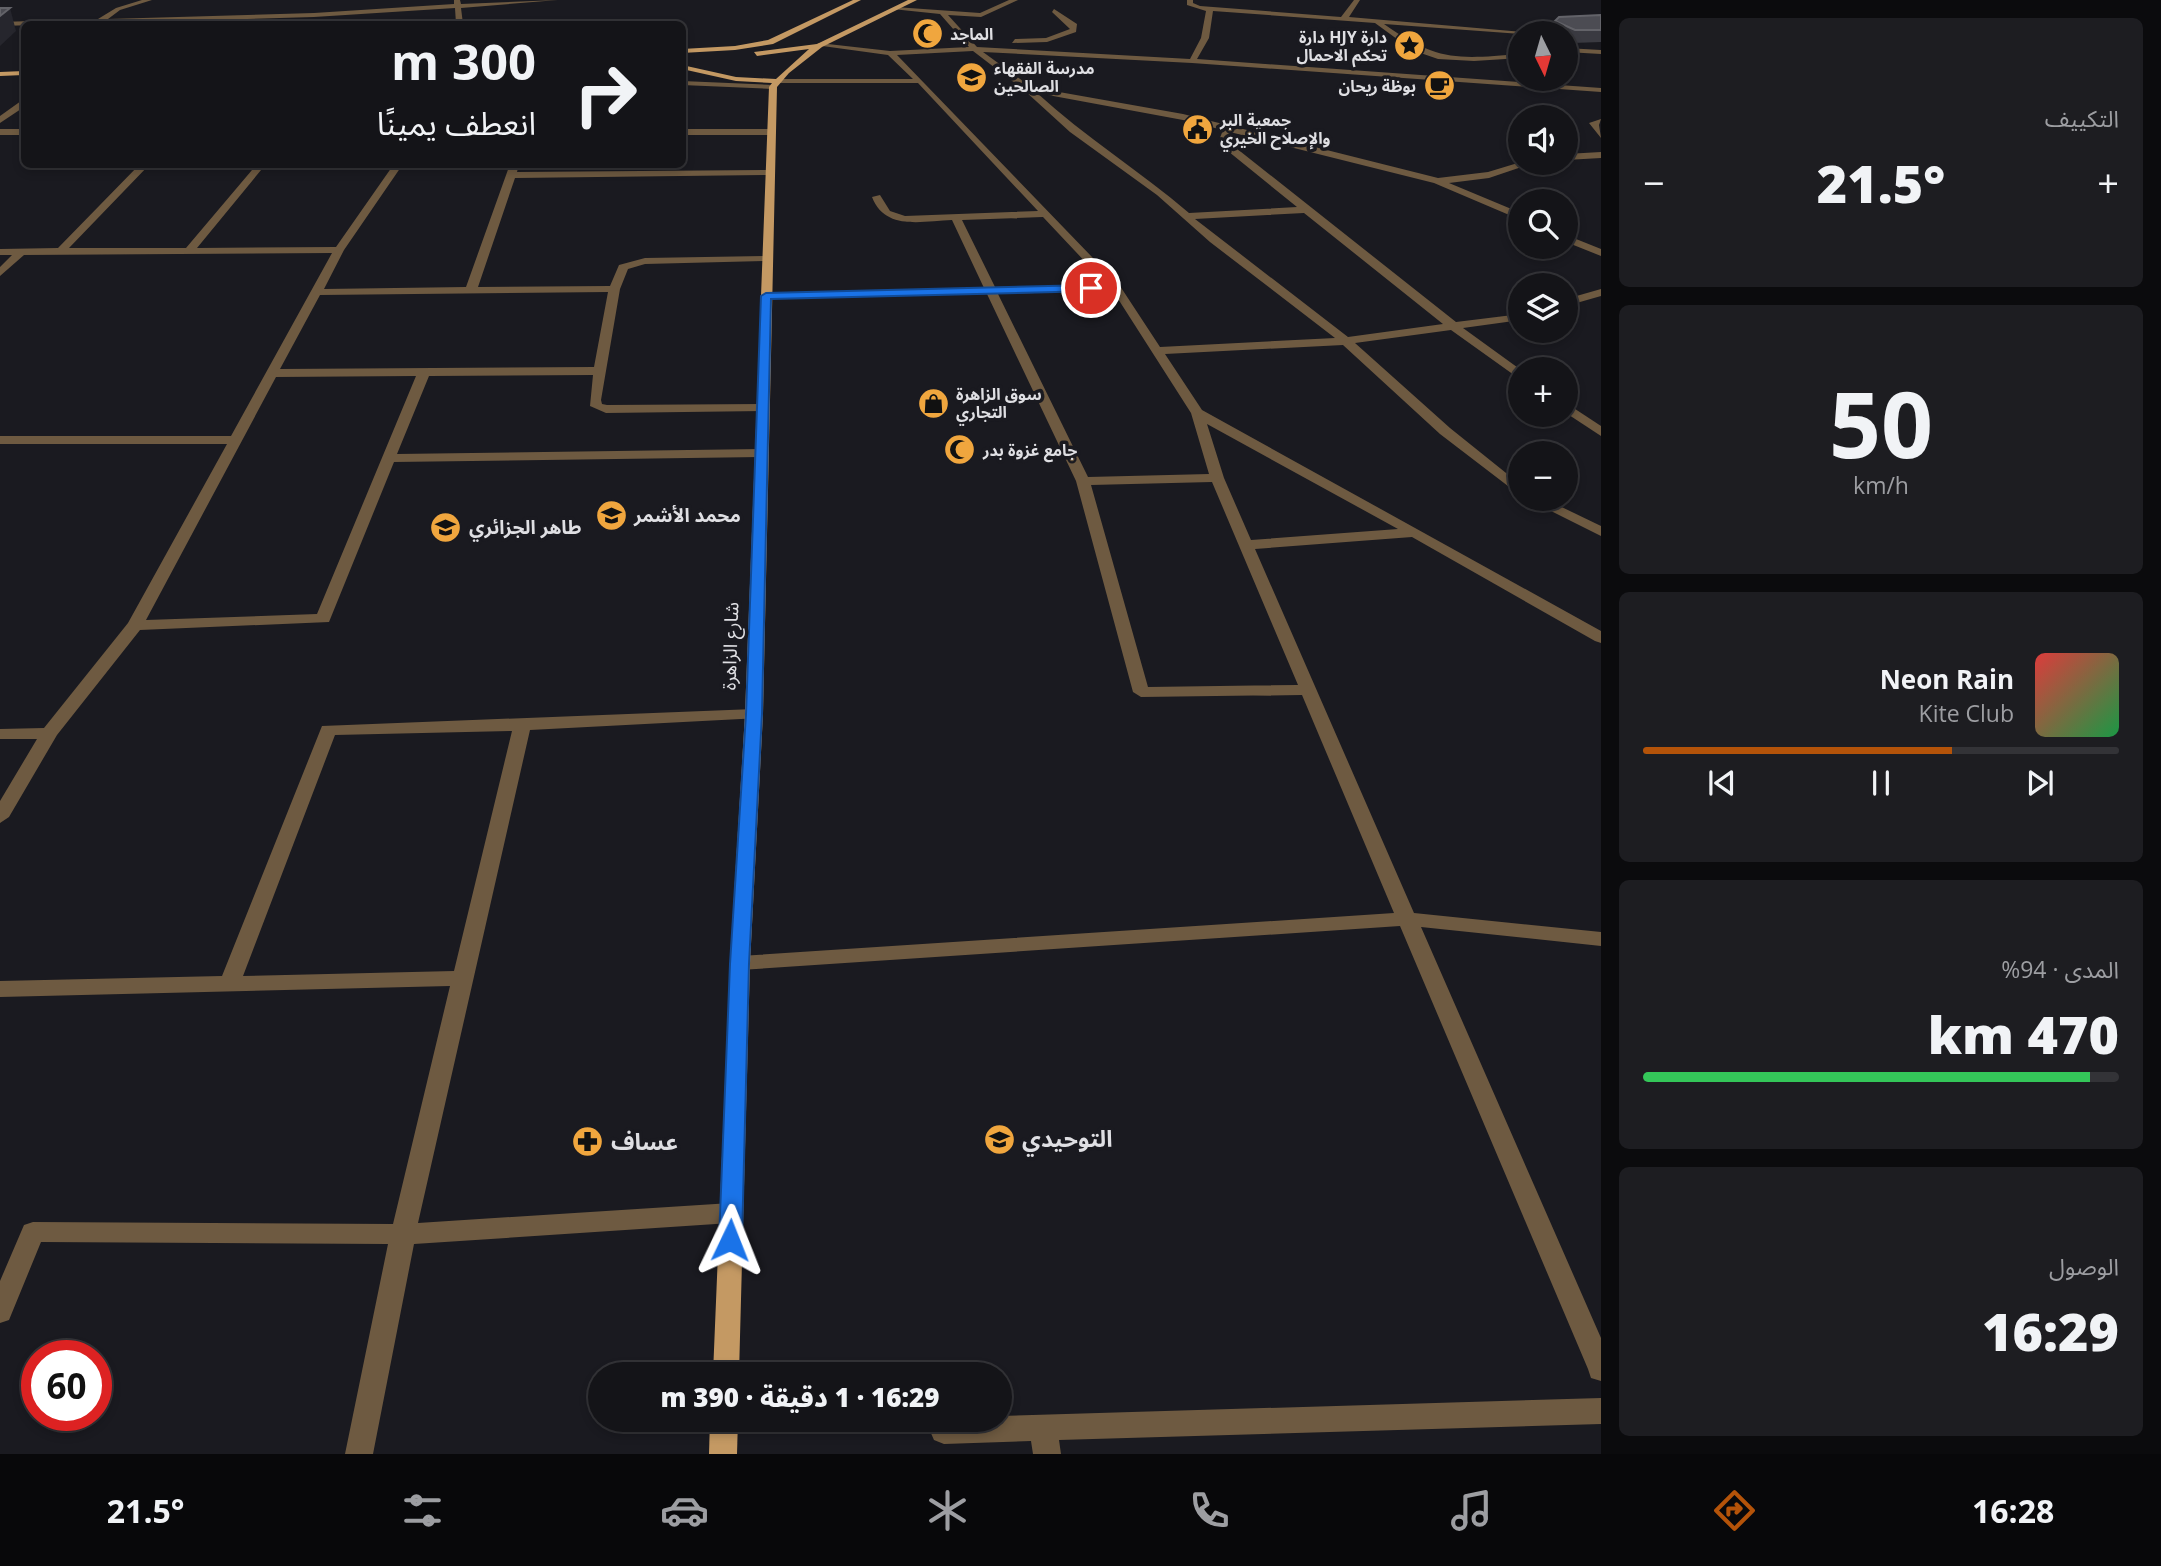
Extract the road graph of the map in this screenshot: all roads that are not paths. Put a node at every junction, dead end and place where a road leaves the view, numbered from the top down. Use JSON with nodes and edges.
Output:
{"nodes":[{"id":1,"x":149,"y":0,"type":"edge"},
{"id":2,"x":555,"y":0,"type":"edge"},
{"id":3,"x":858,"y":0,"type":"edge"},
{"id":4,"x":914,"y":0,"type":"edge"},
{"id":5,"x":1015,"y":0,"type":"edge"},
{"id":6,"x":1190,"y":0,"type":"edge"},
{"id":7,"x":1357,"y":0,"type":"edge"},
{"id":8,"x":457,"y":3,"type":"edge"},
{"id":9,"x":895,"y":9,"type":"junction"},
{"id":10,"x":1210,"y":9,"type":"junction"},
{"id":11,"x":1054,"y":11,"type":"dead end"},
{"id":12,"x":943,"y":14,"type":"junction"},
{"id":13,"x":1344,"y":18,"type":"junction"},
{"id":14,"x":100,"y":21,"type":"joint"},
{"id":15,"x":460,"y":21,"type":"edge"},
{"id":16,"x":1375,"y":21,"type":"junction"},
{"id":17,"x":21,"y":23,"type":"edge"},
{"id":18,"x":0,"y":24,"type":"edge"},
{"id":19,"x":1508,"y":31,"type":"edge"},
{"id":20,"x":819,"y":45,"type":"junction"},
{"id":21,"x":973,"y":46,"type":"junction"},
{"id":22,"x":686,"y":51,"type":"edge"},
{"id":23,"x":1578,"y":51,"type":"edge"},
{"id":24,"x":1601,"y":52,"type":"edge"},
{"id":25,"x":890,"y":53,"type":"junction"},
{"id":26,"x":1508,"y":57,"type":"edge"},
{"id":27,"x":1470,"y":58,"type":"junction"},
{"id":28,"x":686,"y":59,"type":"edge"},
{"id":29,"x":1192,"y":61,"type":"junction"},
{"id":30,"x":686,"y":68,"type":"edge"},
{"id":31,"x":21,"y":73,"type":"edge"},
{"id":32,"x":0,"y":74,"type":"edge"},
{"id":33,"x":21,"y":80,"type":"edge"},
{"id":34,"x":0,"y":81,"type":"edge"},
{"id":35,"x":778,"y":81,"type":"junction"},
{"id":36,"x":919,"y":81,"type":"junction"},
{"id":37,"x":1459,"y":81,"type":"junction"},
{"id":38,"x":686,"y":83,"type":"edge"},
{"id":39,"x":1028,"y":89,"type":"junction"},
{"id":40,"x":1601,"y":90,"type":"edge"},
{"id":41,"x":21,"y":105,"type":"edge"},
{"id":42,"x":0,"y":120,"type":"edge"},
{"id":43,"x":1601,"y":122,"type":"edge"},
{"id":44,"x":1228,"y":128,"type":"junction"},
{"id":45,"x":0,"y":132,"type":"edge"},
{"id":46,"x":21,"y":132,"type":"edge"},
{"id":47,"x":686,"y":132,"type":"edge"},
{"id":48,"x":770,"y":132,"type":"junction"},
{"id":49,"x":1601,"y":135,"type":"edge"},
{"id":50,"x":1601,"y":155,"type":"edge"},
{"id":51,"x":1578,"y":156,"type":"edge"},
{"id":52,"x":142,"y":168,"type":"edge"},
{"id":53,"x":259,"y":168,"type":"edge"},
{"id":54,"x":396,"y":168,"type":"edge"},
{"id":55,"x":1508,"y":169,"type":"edge"},
{"id":56,"x":513,"y":170,"type":"edge"},
{"id":57,"x":769,"y":172,"type":"junction"},
{"id":58,"x":1437,"y":181,"type":"junction"},
{"id":59,"x":877,"y":197,"type":"dead end"},
{"id":60,"x":1306,"y":210,"type":"junction"},
{"id":61,"x":1508,"y":211,"type":"edge"},
{"id":62,"x":1046,"y":214,"type":"junction"},
{"id":63,"x":1187,"y":216,"type":"junction"},
{"id":64,"x":956,"y":219,"type":"junction"},
{"id":65,"x":1578,"y":243,"type":"edge"},
{"id":66,"x":340,"y":250,"type":"junction"},
{"id":67,"x":189,"y":251,"type":"junction"},
{"id":68,"x":0,"y":252,"type":"edge"},
{"id":69,"x":21,"y":252,"type":"junction"},
{"id":70,"x":60,"y":252,"type":"junction"},
{"id":71,"x":1601,"y":253,"type":"edge"},
{"id":72,"x":767,"y":258,"type":"junction"},
{"id":73,"x":0,"y":273,"type":"edge"},
{"id":74,"x":1116,"y":288,"type":"junction"},
{"id":75,"x":614,"y":289,"type":"junction"},
{"id":76,"x":471,"y":290,"type":"junction"},
{"id":77,"x":990,"y":291,"type":"junction"},
{"id":78,"x":316,"y":292,"type":"junction"},
{"id":79,"x":1601,"y":292,"type":"edge"},
{"id":80,"x":766,"y":296,"type":"junction"},
{"id":81,"x":1578,"y":299,"type":"edge"},
{"id":82,"x":1508,"y":319,"type":"edge"},
{"id":83,"x":1451,"y":327,"type":"junction"},
{"id":84,"x":1346,"y":341,"type":"junction"},
{"id":85,"x":1157,"y":351,"type":"junction"},
{"id":86,"x":1508,"y":367,"type":"edge"},
{"id":87,"x":601,"y":371,"type":"junction"},
{"id":88,"x":424,"y":372,"type":"junction"},
{"id":89,"x":271,"y":373,"type":"junction"},
{"id":90,"x":763,"y":408,"type":"junction"},
{"id":91,"x":1197,"y":413,"type":"junction"},
{"id":92,"x":1578,"y":416,"type":"edge"},
{"id":93,"x":1601,"y":432,"type":"edge"},
{"id":94,"x":0,"y":440,"type":"edge"},
{"id":95,"x":234,"y":440,"type":"junction"},
{"id":96,"x":761,"y":453,"type":"junction"},
{"id":97,"x":389,"y":458,"type":"junction"},
{"id":98,"x":1217,"y":478,"type":"junction"},
{"id":99,"x":1083,"y":481,"type":"junction"},
{"id":100,"x":1508,"y":482,"type":"edge"},
{"id":101,"x":1559,"y":511,"type":"edge"},
{"id":102,"x":1601,"y":531,"type":"edge"},
{"id":103,"x":1415,"y":532,"type":"junction"},
{"id":104,"x":1247,"y":545,"type":"junction"},
{"id":105,"x":1601,"y":621,"type":"edge"},
{"id":106,"x":135,"y":625,"type":"junction"},
{"id":107,"x":1582,"y":627,"type":"junction"},
{"id":108,"x":1601,"y":638,"type":"edge"},
{"id":109,"x":1309,"y":690,"type":"junction"},
{"id":110,"x":754,"y":714,"type":"junction"},
{"id":111,"x":522,"y":725,"type":"junction"},
{"id":112,"x":49,"y":733,"type":"junction"},
{"id":113,"x":0,"y":734,"type":"edge"},
{"id":114,"x":0,"y":817,"type":"edge"},
{"id":115,"x":1408,"y":919,"type":"junction"},
{"id":116,"x":1601,"y":939,"type":"edge"},
{"id":117,"x":740,"y":964,"type":"junction"},
{"id":118,"x":463,"y":978,"type":"junction"},
{"id":119,"x":230,"y":983,"type":"junction"},
{"id":120,"x":0,"y":989,"type":"edge"},
{"id":121,"x":731,"y":1213,"type":"junction"},
{"id":122,"x":403,"y":1234,"type":"junction"},
{"id":123,"x":0,"y":1312,"type":"edge"},
{"id":124,"x":726,"y":1362,"type":"edge"},
{"id":125,"x":1601,"y":1369,"type":"edge"},
{"id":126,"x":1601,"y":1411,"type":"edge"},
{"id":127,"x":724,"y":1432,"type":"edge"},
{"id":128,"x":954,"y":1432,"type":"edge"},
{"id":129,"x":1045,"y":1441,"type":"edge"},
{"id":130,"x":359,"y":1454,"type":"edge"},
{"id":131,"x":723,"y":1454,"type":"edge"}],
"edges":[{"from":1,"to":14,"type":"street"},
{"from":2,"to":8,"type":"street"},
{"from":3,"to":22,"type":"main road"},
{"from":4,"to":9,"type":"main road"},
{"from":5,"to":12,"type":"street"},
{"from":6,"to":10,"type":"street"},
{"from":7,"to":13,"type":"street"},
{"from":8,"to":14,"type":"street"},
{"from":8,"to":15,"type":"street"},
{"from":9,"to":12,"type":"street"},
{"from":9,"to":20,"type":"main road"},
{"from":10,"to":13,"type":"street"},
{"from":10,"to":29,"type":"street"},
{"from":11,"to":21,"type":"street"},
{"from":12,"to":21,"type":"street"},
{"from":13,"to":16,"type":"street"},
{"from":16,"to":19,"type":"street"},
{"from":16,"to":27,"type":"street"},
{"from":17,"to":18,"type":"street"},
{"from":20,"to":25,"type":"street"},
{"from":20,"to":28,"type":"main road"},
{"from":20,"to":35,"type":"main road"},
{"from":21,"to":25,"type":"street"},
{"from":21,"to":29,"type":"street"},
{"from":21,"to":39,"type":"street"},
{"from":23,"to":24,"type":"street"},
{"from":25,"to":36,"type":"street"},
{"from":26,"to":27,"type":"street"},
{"from":27,"to":37,"type":"street"},
{"from":29,"to":37,"type":"street"},
{"from":30,"to":35,"type":"main road"},
{"from":31,"to":32,"type":"main road"},
{"from":33,"to":34,"type":"main road"},
{"from":35,"to":36,"type":"street"},
{"from":35,"to":38,"type":"street"},
{"from":35,"to":48,"type":"main road","name":"شارع الزاهرة"},
{"from":36,"to":62,"type":"street"},
{"from":37,"to":40,"type":"street"},
{"from":39,"to":44,"type":"street"},
{"from":39,"to":63,"type":"street"},
{"from":41,"to":42,"type":"street"},
{"from":43,"to":49,"type":"street"},
{"from":44,"to":58,"type":"street"},
{"from":44,"to":60,"type":"street"},
{"from":45,"to":46,"type":"street"},
{"from":47,"to":48,"type":"street"},
{"from":48,"to":57,"type":"main road","name":"شارع الزاهرة"},
{"from":50,"to":51,"type":"street"},
{"from":52,"to":70,"type":"street"},
{"from":53,"to":67,"type":"street"},
{"from":54,"to":66,"type":"street"},
{"from":55,"to":58,"type":"street"},
{"from":56,"to":57,"type":"street"},
{"from":56,"to":76,"type":"street"},
{"from":57,"to":72,"type":"main road","name":"شارع الزاهرة"},
{"from":58,"to":61,"type":"street"},
{"from":59,"to":64,"type":"street"},
{"from":60,"to":63,"type":"street"},
{"from":60,"to":83,"type":"street"},
{"from":62,"to":64,"type":"street"},
{"from":62,"to":74,"type":"street"},
{"from":63,"to":84,"type":"street"},
{"from":64,"to":77,"type":"street"},
{"from":65,"to":71,"type":"street"},
{"from":66,"to":67,"type":"street"},
{"from":66,"to":78,"type":"street"},
{"from":67,"to":70,"type":"street"},
{"from":68,"to":69,"type":"street"},
{"from":69,"to":70,"type":"street"},
{"from":69,"to":73,"type":"street"},
{"from":72,"to":75,"type":"street"},
{"from":72,"to":80,"type":"main road","name":"شارع الزاهرة"},
{"from":74,"to":77,"type":"street"},
{"from":74,"to":85,"type":"street"},
{"from":75,"to":76,"type":"street"},
{"from":75,"to":87,"type":"street"},
{"from":76,"to":78,"type":"street"},
{"from":77,"to":80,"type":"street"},
{"from":77,"to":99,"type":"street"},
{"from":78,"to":89,"type":"street"},
{"from":79,"to":81,"type":"street"},
{"from":80,"to":90,"type":"main road","name":"شارع الزاهرة"},
{"from":82,"to":83,"type":"street"},
{"from":83,"to":84,"type":"street"},
{"from":83,"to":86,"type":"street"},
{"from":84,"to":85,"type":"street"},
{"from":84,"to":100,"type":"street"},
{"from":85,"to":91,"type":"street"},
{"from":87,"to":88,"type":"street"},
{"from":87,"to":90,"type":"street"},
{"from":88,"to":89,"type":"street"},
{"from":88,"to":97,"type":"street"},
{"from":89,"to":95,"type":"street"},
{"from":90,"to":96,"type":"main road","name":"شارع الزاهرة"},
{"from":91,"to":98,"type":"street"},
{"from":91,"to":103,"type":"street"},
{"from":92,"to":93,"type":"street"},
{"from":94,"to":95,"type":"street"},
{"from":95,"to":106,"type":"street"},
{"from":96,"to":97,"type":"street"},
{"from":96,"to":110,"type":"main road","name":"شارع الزاهرة"},
{"from":97,"to":106,"type":"street"},
{"from":98,"to":99,"type":"street"},
{"from":98,"to":104,"type":"street"},
{"from":99,"to":109,"type":"street"},
{"from":101,"to":102,"type":"street"},
{"from":103,"to":104,"type":"street"},
{"from":103,"to":107,"type":"street"},
{"from":104,"to":109,"type":"street"},
{"from":105,"to":107,"type":"street"},
{"from":106,"to":112,"type":"street"},
{"from":107,"to":108,"type":"street"},
{"from":109,"to":115,"type":"street"},
{"from":110,"to":111,"type":"street"},
{"from":110,"to":117,"type":"main road","name":"شارع الزاهرة"},
{"from":111,"to":118,"type":"street"},
{"from":111,"to":119,"type":"street"},
{"from":112,"to":113,"type":"street"},
{"from":112,"to":114,"type":"street"},
{"from":115,"to":116,"type":"street"},
{"from":115,"to":117,"type":"street"},
{"from":115,"to":125,"type":"street"},
{"from":117,"to":121,"type":"main road","name":"شارع الزاهرة"},
{"from":118,"to":119,"type":"street"},
{"from":118,"to":122,"type":"street"},
{"from":119,"to":120,"type":"street"},
{"from":121,"to":122,"type":"street"},
{"from":121,"to":124,"type":"main road","name":"شارع الزاهرة"},
{"from":122,"to":123,"type":"street"},
{"from":122,"to":130,"type":"street"},
{"from":126,"to":129,"type":"street"},
{"from":127,"to":131,"type":"main road"},
{"from":128,"to":129,"type":"street"}]}
